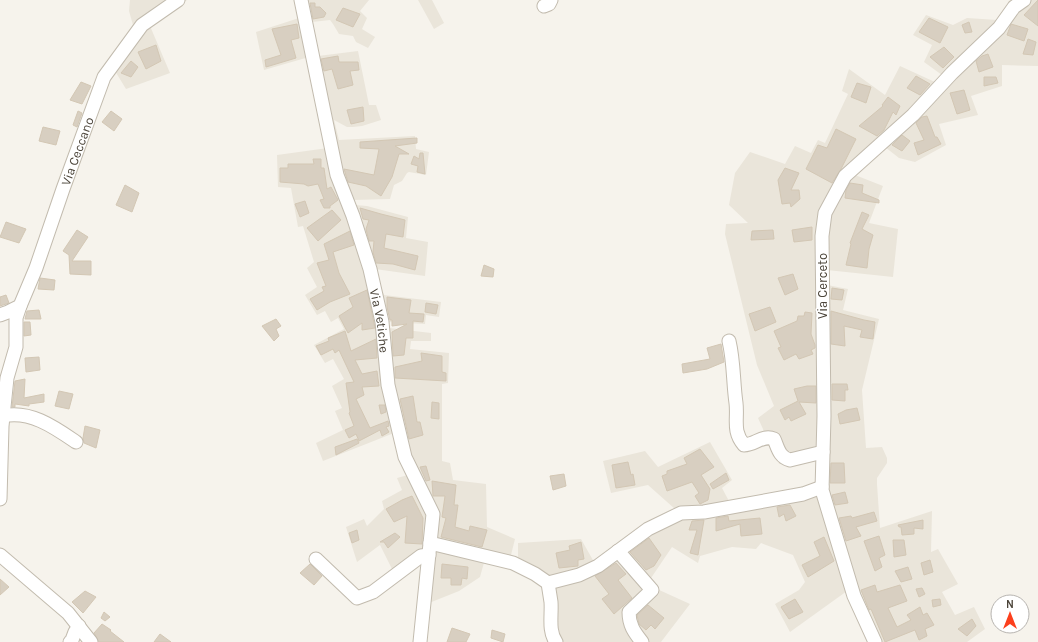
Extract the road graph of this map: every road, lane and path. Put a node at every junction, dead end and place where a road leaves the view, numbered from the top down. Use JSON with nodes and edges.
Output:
{"nodes":[{"id":1,"x":178,"y":0,"type":"edge"},
{"id":2,"x":301,"y":0,"type":"edge"},
{"id":3,"x":1024,"y":0,"type":"edge"},
{"id":4,"x":20,"y":306,"type":"junction"},
{"id":5,"x":0,"y":315,"type":"edge"},
{"id":6,"x":729,"y":341,"type":"dead end"},
{"id":7,"x":3,"y":416,"type":"junction"},
{"id":8,"x":76,"y":442,"type":"dead end"},
{"id":9,"x":823,"y":452,"type":"junction"},
{"id":10,"x":822,"y":487,"type":"junction"},
{"id":11,"x":0,"y":500,"type":"edge"},
{"id":12,"x":429,"y":549,"type":"junction"},
{"id":13,"x":618,"y":552,"type":"junction"},
{"id":14,"x":0,"y":555,"type":"edge"},
{"id":15,"x":316,"y":559,"type":"dead end"},
{"id":16,"x":548,"y":583,"type":"junction"},
{"id":17,"x":79,"y":626,"type":"junction"},
{"id":18,"x":869,"y":639,"type":"edge"},
{"id":19,"x":70,"y":642,"type":"edge"},
{"id":20,"x":91,"y":642,"type":"edge"},
{"id":21,"x":420,"y":642,"type":"edge"},
{"id":22,"x":556,"y":642,"type":"edge"},
{"id":23,"x":642,"y":642,"type":"edge"}],
"edges":[{"from":1,"to":4,"type":"street","name":"Via Ceccano"},
{"from":2,"to":12,"type":"street","name":"Via Vetiche"},
{"from":3,"to":9,"type":"street","name":"Via Cerceto"},
{"from":4,"to":5,"type":"street"},
{"from":4,"to":7,"type":"street","name":"Via Ceccano"},
{"from":6,"to":9,"type":"street"},
{"from":7,"to":8,"type":"street"},
{"from":7,"to":11,"type":"street","name":"Via Ceccano"},
{"from":9,"to":10,"type":"street","name":"Via Cerceto"},
{"from":10,"to":13,"type":"street"},
{"from":10,"to":18,"type":"street","name":"Via Cerceto"},
{"from":12,"to":15,"type":"street"},
{"from":12,"to":16,"type":"street"},
{"from":12,"to":21,"type":"street","name":"Via Vetiche"},
{"from":13,"to":16,"type":"street"},
{"from":13,"to":23,"type":"street"},
{"from":14,"to":17,"type":"street"},
{"from":16,"to":22,"type":"street"},
{"from":17,"to":19,"type":"street"},
{"from":17,"to":20,"type":"street"}]}
